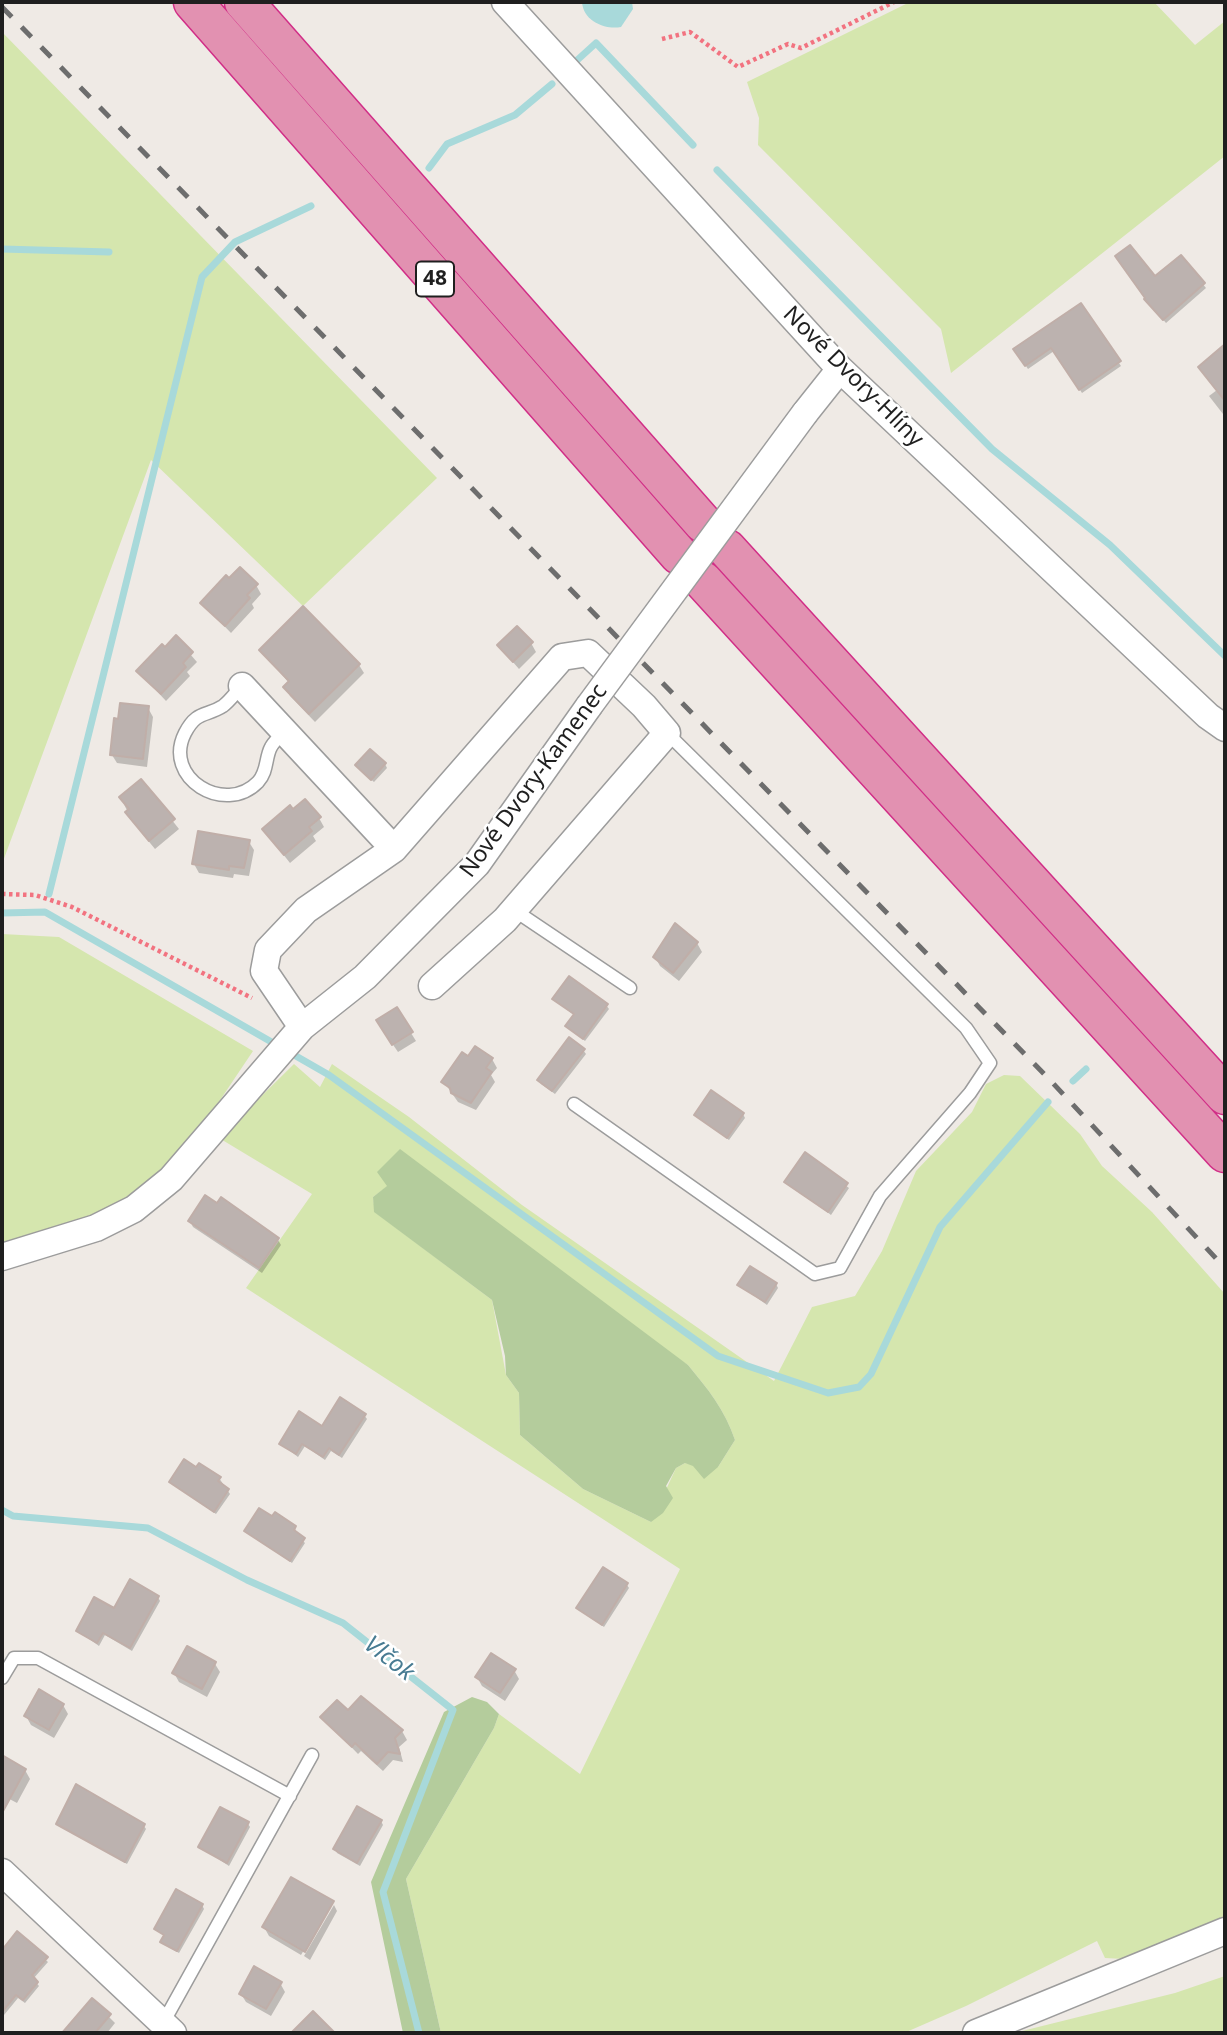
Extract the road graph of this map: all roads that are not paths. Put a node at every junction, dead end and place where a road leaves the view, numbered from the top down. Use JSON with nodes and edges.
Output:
{"nodes":[{"id":1,"x":193,"y":2,"type":"edge"},
{"id":2,"x":244,"y":2,"type":"edge"},
{"id":3,"x":505,"y":2,"type":"edge"},
{"id":4,"x":840,"y":369,"type":"junction"},
{"id":5,"x":242,"y":686,"type":"joint"},
{"id":6,"x":1225,"y":728,"type":"edge"},
{"id":7,"x":285,"y":730,"type":"junction"},
{"id":8,"x":667,"y":733,"type":"junction"},
{"id":9,"x":394,"y":849,"type":"junction"},
{"id":10,"x":514,"y":910,"type":"junction"},
{"id":11,"x":432,"y":986,"type":"dead end"},
{"id":12,"x":630,"y":988,"type":"dead end"},
{"id":13,"x":297,"y":1032,"type":"junction"},
{"id":14,"x":1225,"y":1095,"type":"edge"},
{"id":15,"x":574,"y":1104,"type":"dead end"},
{"id":16,"x":1225,"y":1153,"type":"edge"},
{"id":17,"x":2,"y":1257,"type":"edge"},
{"id":18,"x":2,"y":1678,"type":"edge"},
{"id":19,"x":312,"y":1755,"type":"dead end"},
{"id":20,"x":290,"y":1796,"type":"junction"},
{"id":21,"x":2,"y":1872,"type":"edge"},
{"id":22,"x":1225,"y":1931,"type":"edge"},
{"id":23,"x":168,"y":2028,"type":"edge"},
{"id":24,"x":976,"y":2033,"type":"edge"}],
"edges":[{"from":1,"to":16,"type":"highway","number":"48"},
{"from":2,"to":14,"type":"highway","number":"48"},
{"from":3,"to":4,"type":"street","name":"Nové Dvory-Hlíny"},
{"from":4,"to":6,"type":"street","name":"Nové Dvory-Hlíny"},
{"from":4,"to":13,"type":"street","name":"Nové Dvory-Kamenec","bridge":true},
{"from":5,"to":7,"type":"street"},
{"from":5,"to":7,"type":"lane"},
{"from":7,"to":9,"type":"street"},
{"from":8,"to":9,"type":"street","name":"Nové Dvory-Kamenec"},
{"from":8,"to":10,"type":"street"},
{"from":8,"to":15,"type":"lane"},
{"from":9,"to":13,"type":"street","name":"Nové Dvory-Kamenec"},
{"from":10,"to":11,"type":"street"},
{"from":10,"to":12,"type":"lane"},
{"from":13,"to":17,"type":"street"},
{"from":18,"to":20,"type":"lane"},
{"from":19,"to":20,"type":"lane"},
{"from":20,"to":23,"type":"lane"},
{"from":21,"to":23,"type":"street"},
{"from":22,"to":24,"type":"street"}]}
